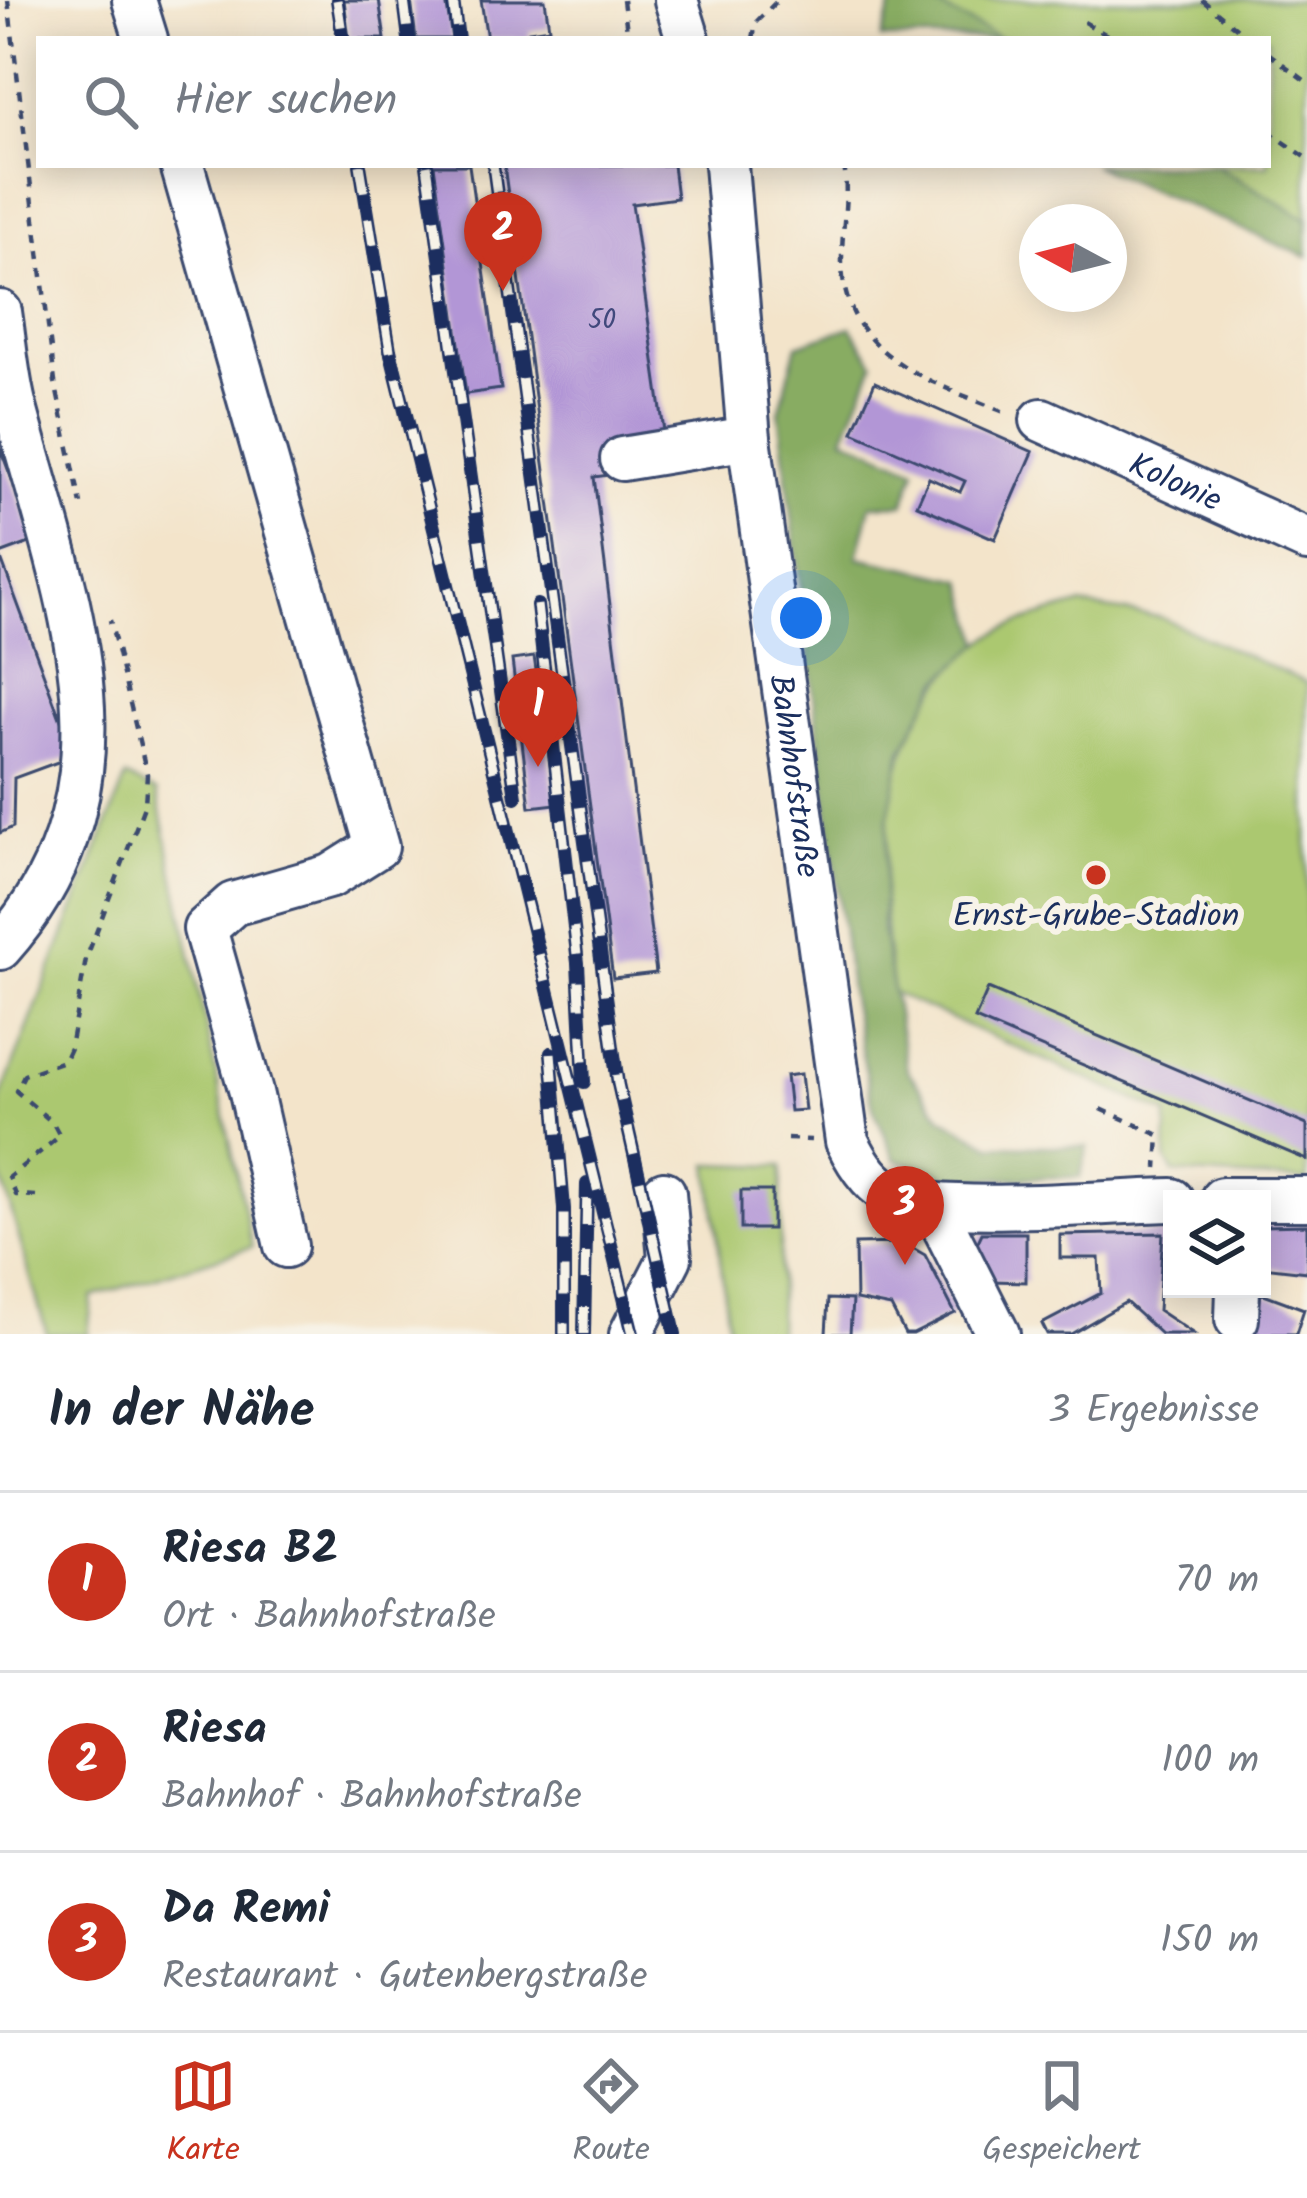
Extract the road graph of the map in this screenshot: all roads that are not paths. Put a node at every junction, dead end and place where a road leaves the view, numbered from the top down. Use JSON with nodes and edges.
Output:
{"nodes":[{"id":1,"x":134,"y":0,"type":"edge"},
{"id":2,"x":145,"y":36,"type":"edge"},
{"id":3,"x":183,"y":168,"type":"edge"},
{"id":4,"x":726,"y":168,"type":"edge"},
{"id":5,"x":0,"y":312,"type":"edge"},
{"id":6,"x":1042,"y":420,"type":"road end"},
{"id":7,"x":749,"y":438,"type":"junction"},
{"id":8,"x":622,"y":459,"type":"dead end"},
{"id":9,"x":1307,"y":540,"type":"edge"},
{"id":10,"x":0,"y":948,"type":"edge"},
{"id":11,"x":664,"y":1193,"type":"dead end"},
{"id":12,"x":1271,"y":1198,"type":"edge"},
{"id":13,"x":1307,"y":1199,"type":"edge"},
{"id":14,"x":1163,"y":1200,"type":"edge"},
{"id":15,"x":933,"y":1205,"type":"junction"},
{"id":16,"x":286,"y":1246,"type":"dead end"},
{"id":17,"x":632,"y":1334,"type":"edge"},
{"id":18,"x":998,"y":1334,"type":"edge"}],
"edges":[{"from":1,"to":2,"type":"street"},
{"from":3,"to":16,"type":"street"},
{"from":4,"to":7,"type":"street","name":"Bahnhofstraße"},
{"from":5,"to":10,"type":"street"},
{"from":6,"to":9,"type":"street","name":"Kolonie"},
{"from":7,"to":8,"type":"street"},
{"from":7,"to":15,"type":"street","name":"Bahnhofstraße"},
{"from":11,"to":17,"type":"street"},
{"from":12,"to":13,"type":"street"},
{"from":14,"to":15,"type":"street"},
{"from":15,"to":18,"type":"street"}]}
